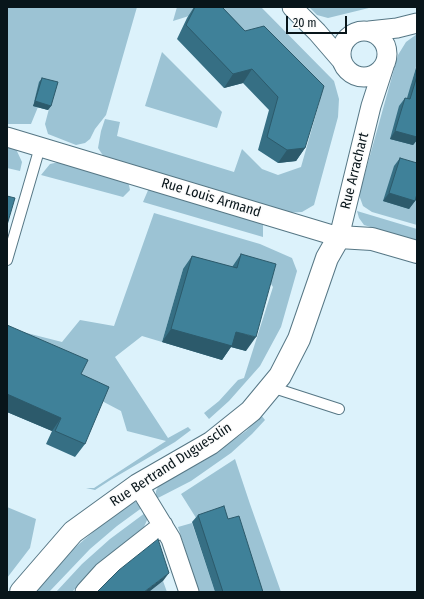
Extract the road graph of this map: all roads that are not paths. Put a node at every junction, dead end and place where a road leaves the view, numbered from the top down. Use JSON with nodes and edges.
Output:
{"nodes":[{"id":1,"x":292,"y":7,"type":"edge"},
{"id":2,"x":417,"y":23,"type":"edge"},
{"id":3,"x":369,"y":31,"type":"junction"},
{"id":4,"x":346,"y":66,"type":"junction"},
{"id":5,"x":384,"y":66,"type":"junction"},
{"id":6,"x":371,"y":106,"type":"junction"},
{"id":7,"x":7,"y":137,"type":"edge"},
{"id":8,"x":40,"y":147,"type":"junction"},
{"id":9,"x":339,"y":237,"type":"junction"},
{"id":10,"x":417,"y":252,"type":"edge"},
{"id":11,"x":7,"y":260,"type":"edge"},
{"id":12,"x":271,"y":387,"type":"junction"},
{"id":13,"x":339,"y":409,"type":"dead end"},
{"id":14,"x":138,"y":484,"type":"junction"},
{"id":15,"x":163,"y":525,"type":"junction"},
{"id":16,"x":21,"y":592,"type":"edge"},
{"id":17,"x":85,"y":592,"type":"edge"},
{"id":18,"x":189,"y":592,"type":"edge"}],
"edges":[{"from":1,"to":4,"type":"street"},
{"from":2,"to":3,"type":"street"},
{"from":3,"to":4,"type":"street"},
{"from":3,"to":5,"type":"street"},
{"from":4,"to":5,"type":"street"},
{"from":4,"to":6,"type":"street"},
{"from":5,"to":6,"type":"street","name":"Rue Arrachart"},
{"from":6,"to":9,"type":"street","name":"Rue Arrachart"},
{"from":7,"to":8,"type":"street","name":"Rue Louis Armand"},
{"from":8,"to":9,"type":"street","name":"Rue Louis Armand"},
{"from":8,"to":11,"type":"lane"},
{"from":9,"to":10,"type":"street","name":"Rue Louis Armand"},
{"from":9,"to":12,"type":"street","name":"Rue Bertrand Duguesclin"},
{"from":12,"to":13,"type":"lane"},
{"from":12,"to":14,"type":"street","name":"Rue Bertrand Duguesclin"},
{"from":14,"to":15,"type":"street"},
{"from":14,"to":16,"type":"street","name":"Rue Bertrand Duguesclin"},
{"from":15,"to":17,"type":"street"},
{"from":15,"to":18,"type":"street"}]}
